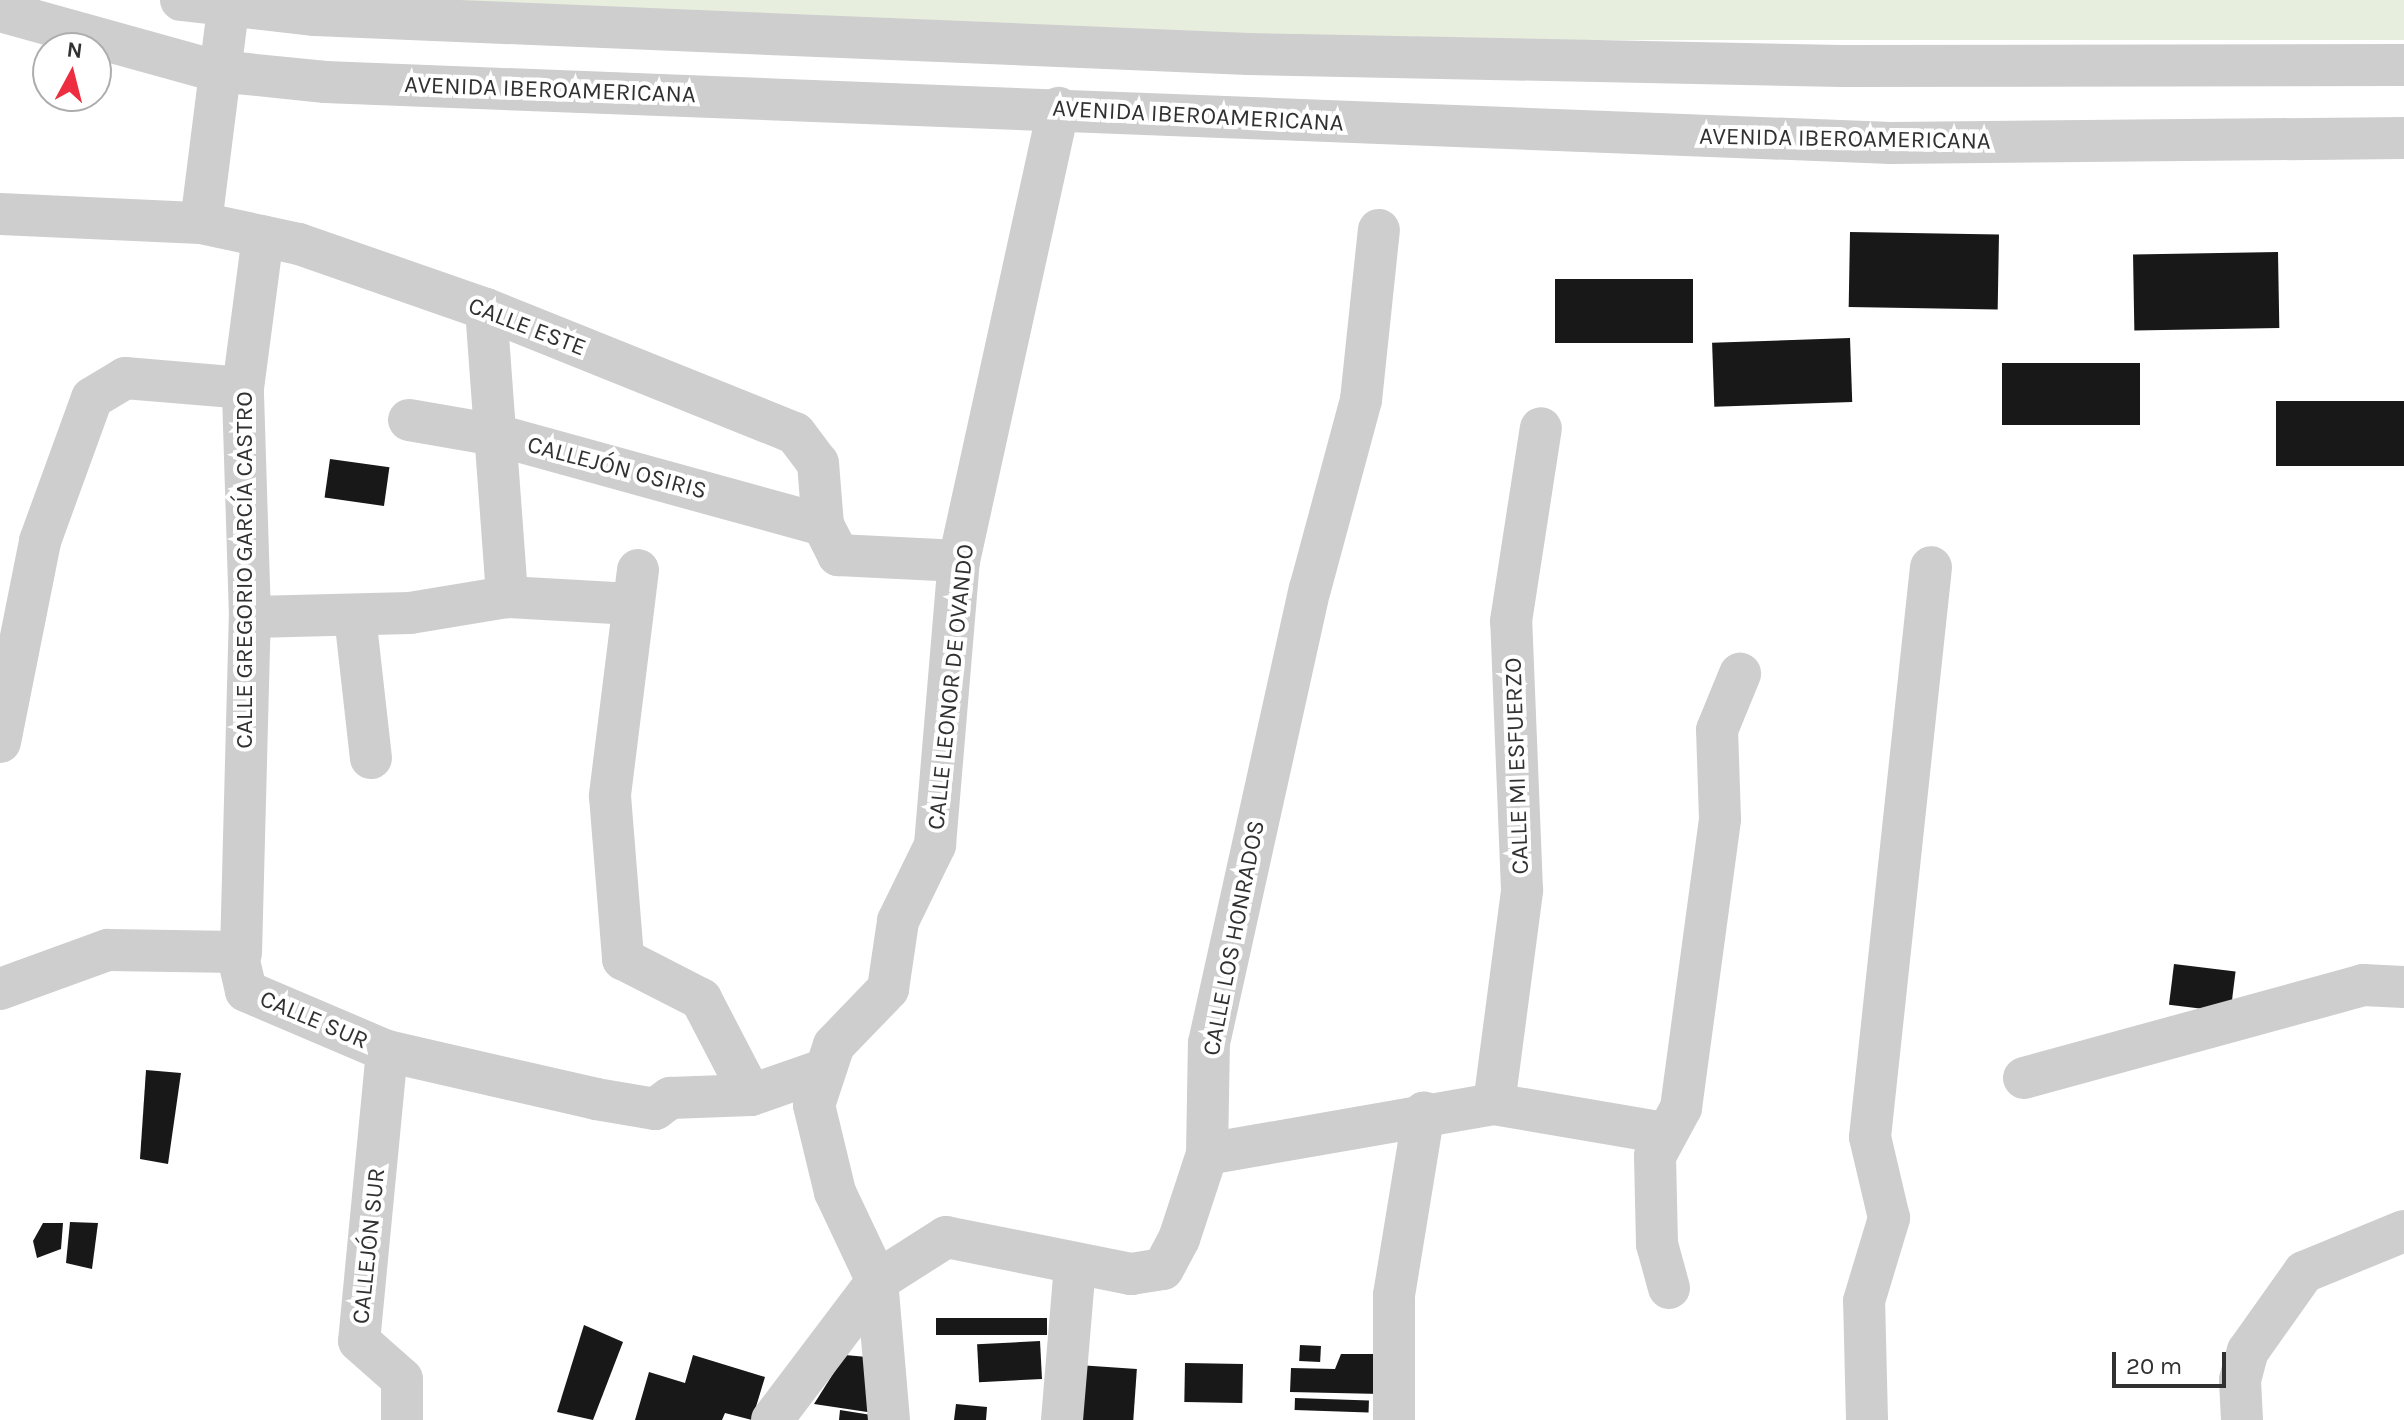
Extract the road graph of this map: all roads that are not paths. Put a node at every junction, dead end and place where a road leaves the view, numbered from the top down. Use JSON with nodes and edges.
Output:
{"nodes":[{"id":1,"x":181,"y":0,"type":"edge"},
{"id":2,"x":228,"y":8,"type":"junction"},
{"id":3,"x":0,"y":11,"type":"edge"},
{"id":4,"x":2404,"y":65,"type":"edge"},
{"id":5,"x":217,"y":71,"type":"junction"},
{"id":6,"x":1059,"y":108,"type":"junction"},
{"id":7,"x":2404,"y":138,"type":"edge"},
{"id":8,"x":0,"y":214,"type":"edge"},
{"id":9,"x":201,"y":223,"type":"junction"},
{"id":10,"x":1379,"y":230,"type":"dead end"},
{"id":11,"x":263,"y":236,"type":"junction"},
{"id":12,"x":486,"y":309,"type":"junction"},
{"id":13,"x":243,"y":388,"type":"junction"},
{"id":14,"x":409,"y":420,"type":"dead end"},
{"id":15,"x":1541,"y":428,"type":"dead end"},
{"id":16,"x":496,"y":435,"type":"junction"},
{"id":17,"x":823,"y":525,"type":"junction"},
{"id":18,"x":959,"y":561,"type":"junction"},
{"id":19,"x":1931,"y":567,"type":"dead end"},
{"id":20,"x":507,"y":597,"type":"junction"},
{"id":21,"x":355,"y":616,"type":"junction"},
{"id":22,"x":250,"y":617,"type":"junction"},
{"id":23,"x":1740,"y":674,"type":"dead end"},
{"id":24,"x":0,"y":742,"type":"edge"},
{"id":25,"x":371,"y":758,"type":"dead end"},
{"id":26,"x":241,"y":953,"type":"junction"},
{"id":27,"x":2404,"y":987,"type":"edge"},
{"id":28,"x":0,"y":989,"type":"edge"},
{"id":29,"x":387,"y":1051,"type":"junction"},
{"id":30,"x":820,"y":1071,"type":"junction"},
{"id":31,"x":2024,"y":1078,"type":"dead end"},
{"id":32,"x":751,"y":1095,"type":"junction"},
{"id":33,"x":1494,"y":1104,"type":"junction"},
{"id":34,"x":1424,"y":1112,"type":"junction"},
{"id":35,"x":1663,"y":1133,"type":"junction"},
{"id":36,"x":1207,"y":1154,"type":"junction"},
{"id":37,"x":2404,"y":1231,"type":"edge"},
{"id":38,"x":1075,"y":1265,"type":"junction"},
{"id":39,"x":877,"y":1281,"type":"junction"},
{"id":40,"x":1669,"y":1288,"type":"dead end"},
{"id":41,"x":402,"y":1420,"type":"edge"},
{"id":42,"x":772,"y":1420,"type":"edge"},
{"id":43,"x":889,"y":1420,"type":"edge"},
{"id":44,"x":1062,"y":1420,"type":"edge"},
{"id":45,"x":1394,"y":1420,"type":"edge"},
{"id":46,"x":1867,"y":1420,"type":"edge"},
{"id":47,"x":2242,"y":1420,"type":"edge"}],
"edges":[{"from":1,"to":2,"type":"street"},
{"from":2,"to":4,"type":"street"},
{"from":2,"to":5,"type":"street"},
{"from":3,"to":5,"type":"street","name":"AVENIDA IBEROAMERICANA"},
{"from":5,"to":6,"type":"street","name":"AVENIDA IBEROAMERICANA"},
{"from":5,"to":9,"type":"street"},
{"from":6,"to":7,"type":"street","name":"AVENIDA IBEROAMERICANA"},
{"from":6,"to":18,"type":"street","name":"CALLE LEONOR DE OVANDO"},
{"from":8,"to":9,"type":"street","name":"CALLE ESTE"},
{"from":9,"to":11,"type":"street","name":"CALLE ESTE"},
{"from":10,"to":36,"type":"street","name":"CALLE LOS HONRADOS"},
{"from":11,"to":12,"type":"street","name":"CALLE ESTE"},
{"from":11,"to":13,"type":"street","name":"CALLE GREGORIO GARCÍA CASTRO"},
{"from":12,"to":16,"type":"street"},
{"from":12,"to":17,"type":"street","name":"CALLE ESTE"},
{"from":13,"to":22,"type":"street","name":"CALLE GREGORIO GARCÍA CASTRO"},
{"from":13,"to":24,"type":"street"},
{"from":14,"to":16,"type":"street","name":"CALLEJÓN OSIRIS"},
{"from":15,"to":33,"type":"street","name":"CALLE MI ESFUERZO"},
{"from":16,"to":17,"type":"street","name":"CALLEJÓN OSIRIS"},
{"from":16,"to":20,"type":"street"},
{"from":17,"to":18,"type":"street"},
{"from":18,"to":30,"type":"street","name":"CALLE LEONOR DE OVANDO"},
{"from":19,"to":46,"type":"street"},
{"from":20,"to":21,"type":"street"},
{"from":20,"to":32,"type":"street"},
{"from":21,"to":22,"type":"street"},
{"from":21,"to":25,"type":"street"},
{"from":22,"to":26,"type":"street","name":"CALLE GREGORIO GARCÍA CASTRO"},
{"from":23,"to":35,"type":"street"},
{"from":26,"to":28,"type":"street"},
{"from":26,"to":29,"type":"street","name":"CALLE SUR"},
{"from":27,"to":31,"type":"street"},
{"from":29,"to":32,"type":"street","name":"CALLE SUR"},
{"from":29,"to":41,"type":"street","name":"CALLEJÓN SUR"},
{"from":30,"to":32,"type":"street","name":"CALLE SUR"},
{"from":30,"to":39,"type":"street"},
{"from":33,"to":34,"type":"street"},
{"from":33,"to":35,"type":"street"},
{"from":34,"to":36,"type":"street"},
{"from":34,"to":45,"type":"street"},
{"from":35,"to":40,"type":"street"},
{"from":36,"to":38,"type":"street","name":"CALLE LOS HONRADOS"},
{"from":37,"to":47,"type":"street"},
{"from":38,"to":39,"type":"street","name":"CALLE LOS HONRADOS"},
{"from":38,"to":44,"type":"street"},
{"from":39,"to":42,"type":"street","name":"CALLE LOS HONRADOS"},
{"from":39,"to":43,"type":"street"}]}
